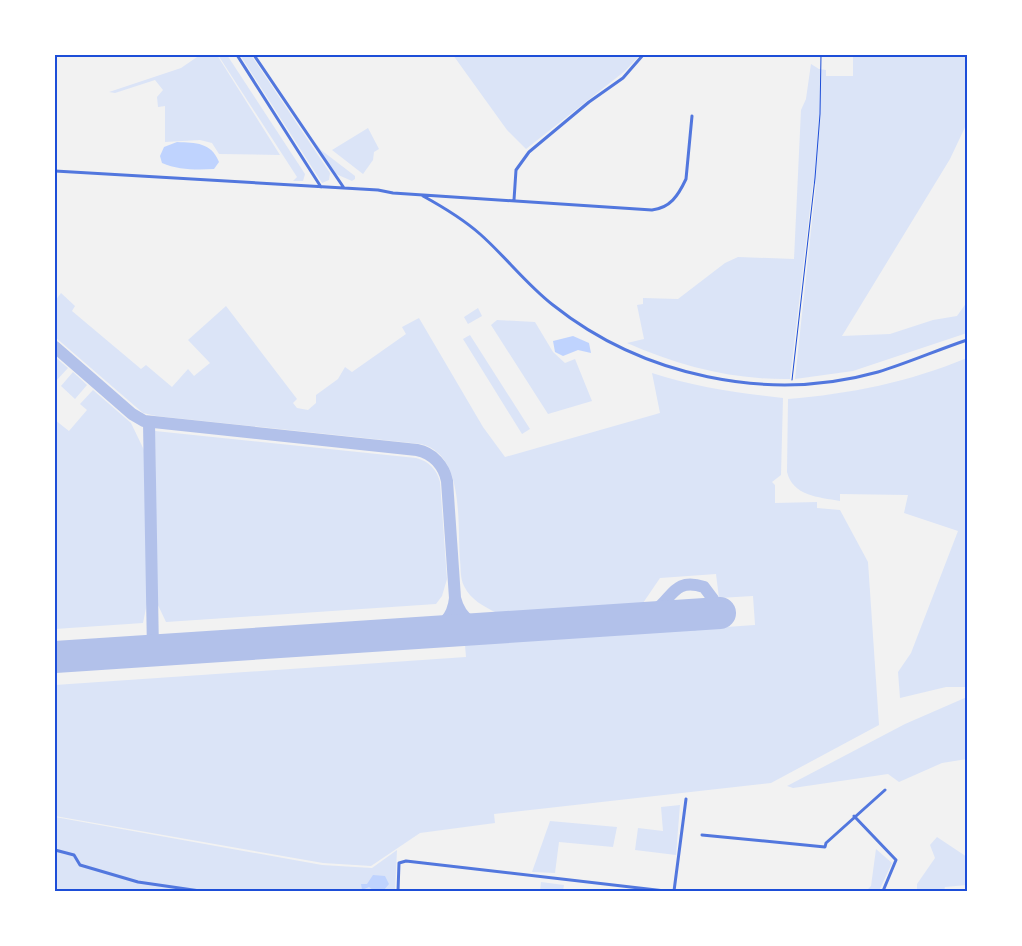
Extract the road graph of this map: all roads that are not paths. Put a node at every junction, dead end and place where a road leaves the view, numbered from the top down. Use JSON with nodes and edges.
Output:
{"nodes":[{"id":1,"x":237,"y":55,"type":"edge"},
{"id":2,"x":254,"y":55,"type":"edge"},
{"id":3,"x":644,"y":55,"type":"edge"},
{"id":4,"x":692,"y":116,"type":"dead end"},
{"id":5,"x":55,"y":171,"type":"edge"},
{"id":6,"x":321,"y":188,"type":"junction"},
{"id":7,"x":344,"y":188,"type":"junction"},
{"id":8,"x":420,"y":195,"type":"junction"},
{"id":9,"x":514,"y":200,"type":"junction"},
{"id":10,"x":967,"y":340,"type":"edge"},
{"id":11,"x":885,"y":790,"type":"dead end"},
{"id":12,"x":686,"y":799,"type":"dead end"},
{"id":13,"x":854,"y":816,"type":"junction"},
{"id":14,"x":702,"y":836,"type":"dead end"},
{"id":15,"x":55,"y":850,"type":"edge"},
{"id":16,"x":200,"y":891,"type":"edge"},
{"id":17,"x":398,"y":891,"type":"edge"},
{"id":18,"x":665,"y":891,"type":"edge"},
{"id":19,"x":674,"y":891,"type":"edge"},
{"id":20,"x":884,"y":891,"type":"edge"}],
"edges":[{"from":1,"to":6,"type":"street"},
{"from":2,"to":7,"type":"street"},
{"from":3,"to":9,"type":"street"},
{"from":4,"to":9,"type":"street"},
{"from":5,"to":6,"type":"street"},
{"from":6,"to":7,"type":"street"},
{"from":7,"to":8,"type":"street"},
{"from":8,"to":9,"type":"street"},
{"from":8,"to":10,"type":"street"},
{"from":11,"to":13,"type":"street"},
{"from":12,"to":19,"type":"street"},
{"from":13,"to":14,"type":"street"},
{"from":13,"to":20,"type":"street"},
{"from":15,"to":16,"type":"street"},
{"from":17,"to":18,"type":"street"}]}
